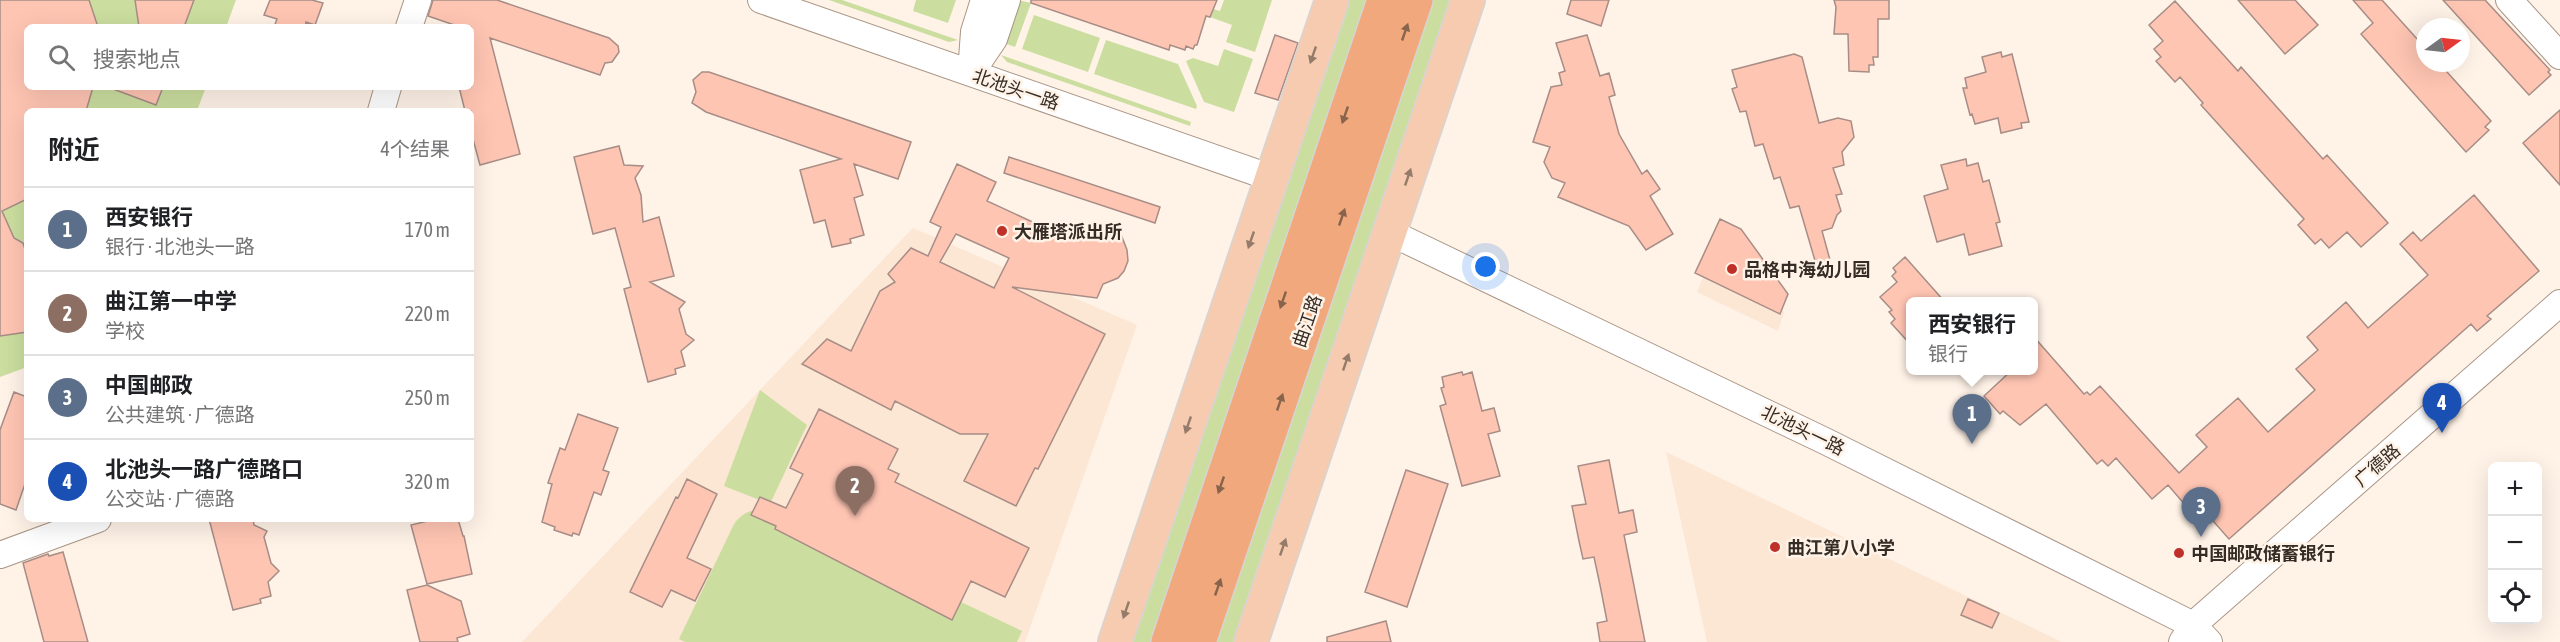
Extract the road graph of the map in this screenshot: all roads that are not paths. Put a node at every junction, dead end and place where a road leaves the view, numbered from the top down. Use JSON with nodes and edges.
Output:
{"nodes":[{"id":1,"x":418,"y":0,"type":"edge"},
{"id":2,"x":984,"y":0,"type":"edge"},
{"id":3,"x":1007,"y":0,"type":"edge"},
{"id":4,"x":1332,"y":0,"type":"edge"},
{"id":5,"x":1384,"y":0,"type":"edge"},
{"id":6,"x":1416,"y":0,"type":"edge"},
{"id":7,"x":1468,"y":0,"type":"edge"},
{"id":8,"x":2509,"y":0,"type":"edge"},
{"id":9,"x":766,"y":1,"type":"edge"},
{"id":10,"x":410,"y":24,"type":"edge"},
{"id":11,"x":2560,"y":56,"type":"edge"},
{"id":12,"x":971,"y":73,"type":"junction"},
{"id":13,"x":387,"y":90,"type":"edge"},
{"id":14,"x":382,"y":108,"type":"edge"},
{"id":15,"x":1272,"y":178,"type":"junction"},
{"id":16,"x":1389,"y":232,"type":"junction"},
{"id":17,"x":2560,"y":303,"type":"edge"},
{"id":18,"x":90,"y":522,"type":"edge"},
{"id":19,"x":0,"y":555,"type":"edge"},
{"id":20,"x":2195,"y":636,"type":"edge"},
{"id":21,"x":1115,"y":642,"type":"edge"},
{"id":22,"x":1168,"y":642,"type":"edge"},
{"id":23,"x":1199,"y":642,"type":"edge"},
{"id":24,"x":1251,"y":642,"type":"edge"}],
"edges":[{"from":1,"to":10,"type":"street"},
{"from":2,"to":12,"type":"street"},
{"from":3,"to":12,"type":"street"},
{"from":4,"to":15,"type":"main road","one_way":true},
{"from":5,"to":22,"type":"highway","name":"曲江路","one_way":true},
{"from":23,"to":6,"type":"highway","name":"曲江路","one_way":true},
{"from":16,"to":7,"type":"main road","one_way":true},
{"from":8,"to":11,"type":"street"},
{"from":9,"to":12,"type":"street","name":"北池头一路"},
{"from":12,"to":15,"type":"street","name":"北池头一路"},
{"from":13,"to":14,"type":"street"},
{"from":15,"to":21,"type":"main road","one_way":true},
{"from":16,"to":20,"type":"street","name":"北池头一路"},
{"from":24,"to":16,"type":"main road","one_way":true},
{"from":17,"to":20,"type":"street","name":"广德路"},
{"from":18,"to":19,"type":"street"}]}
